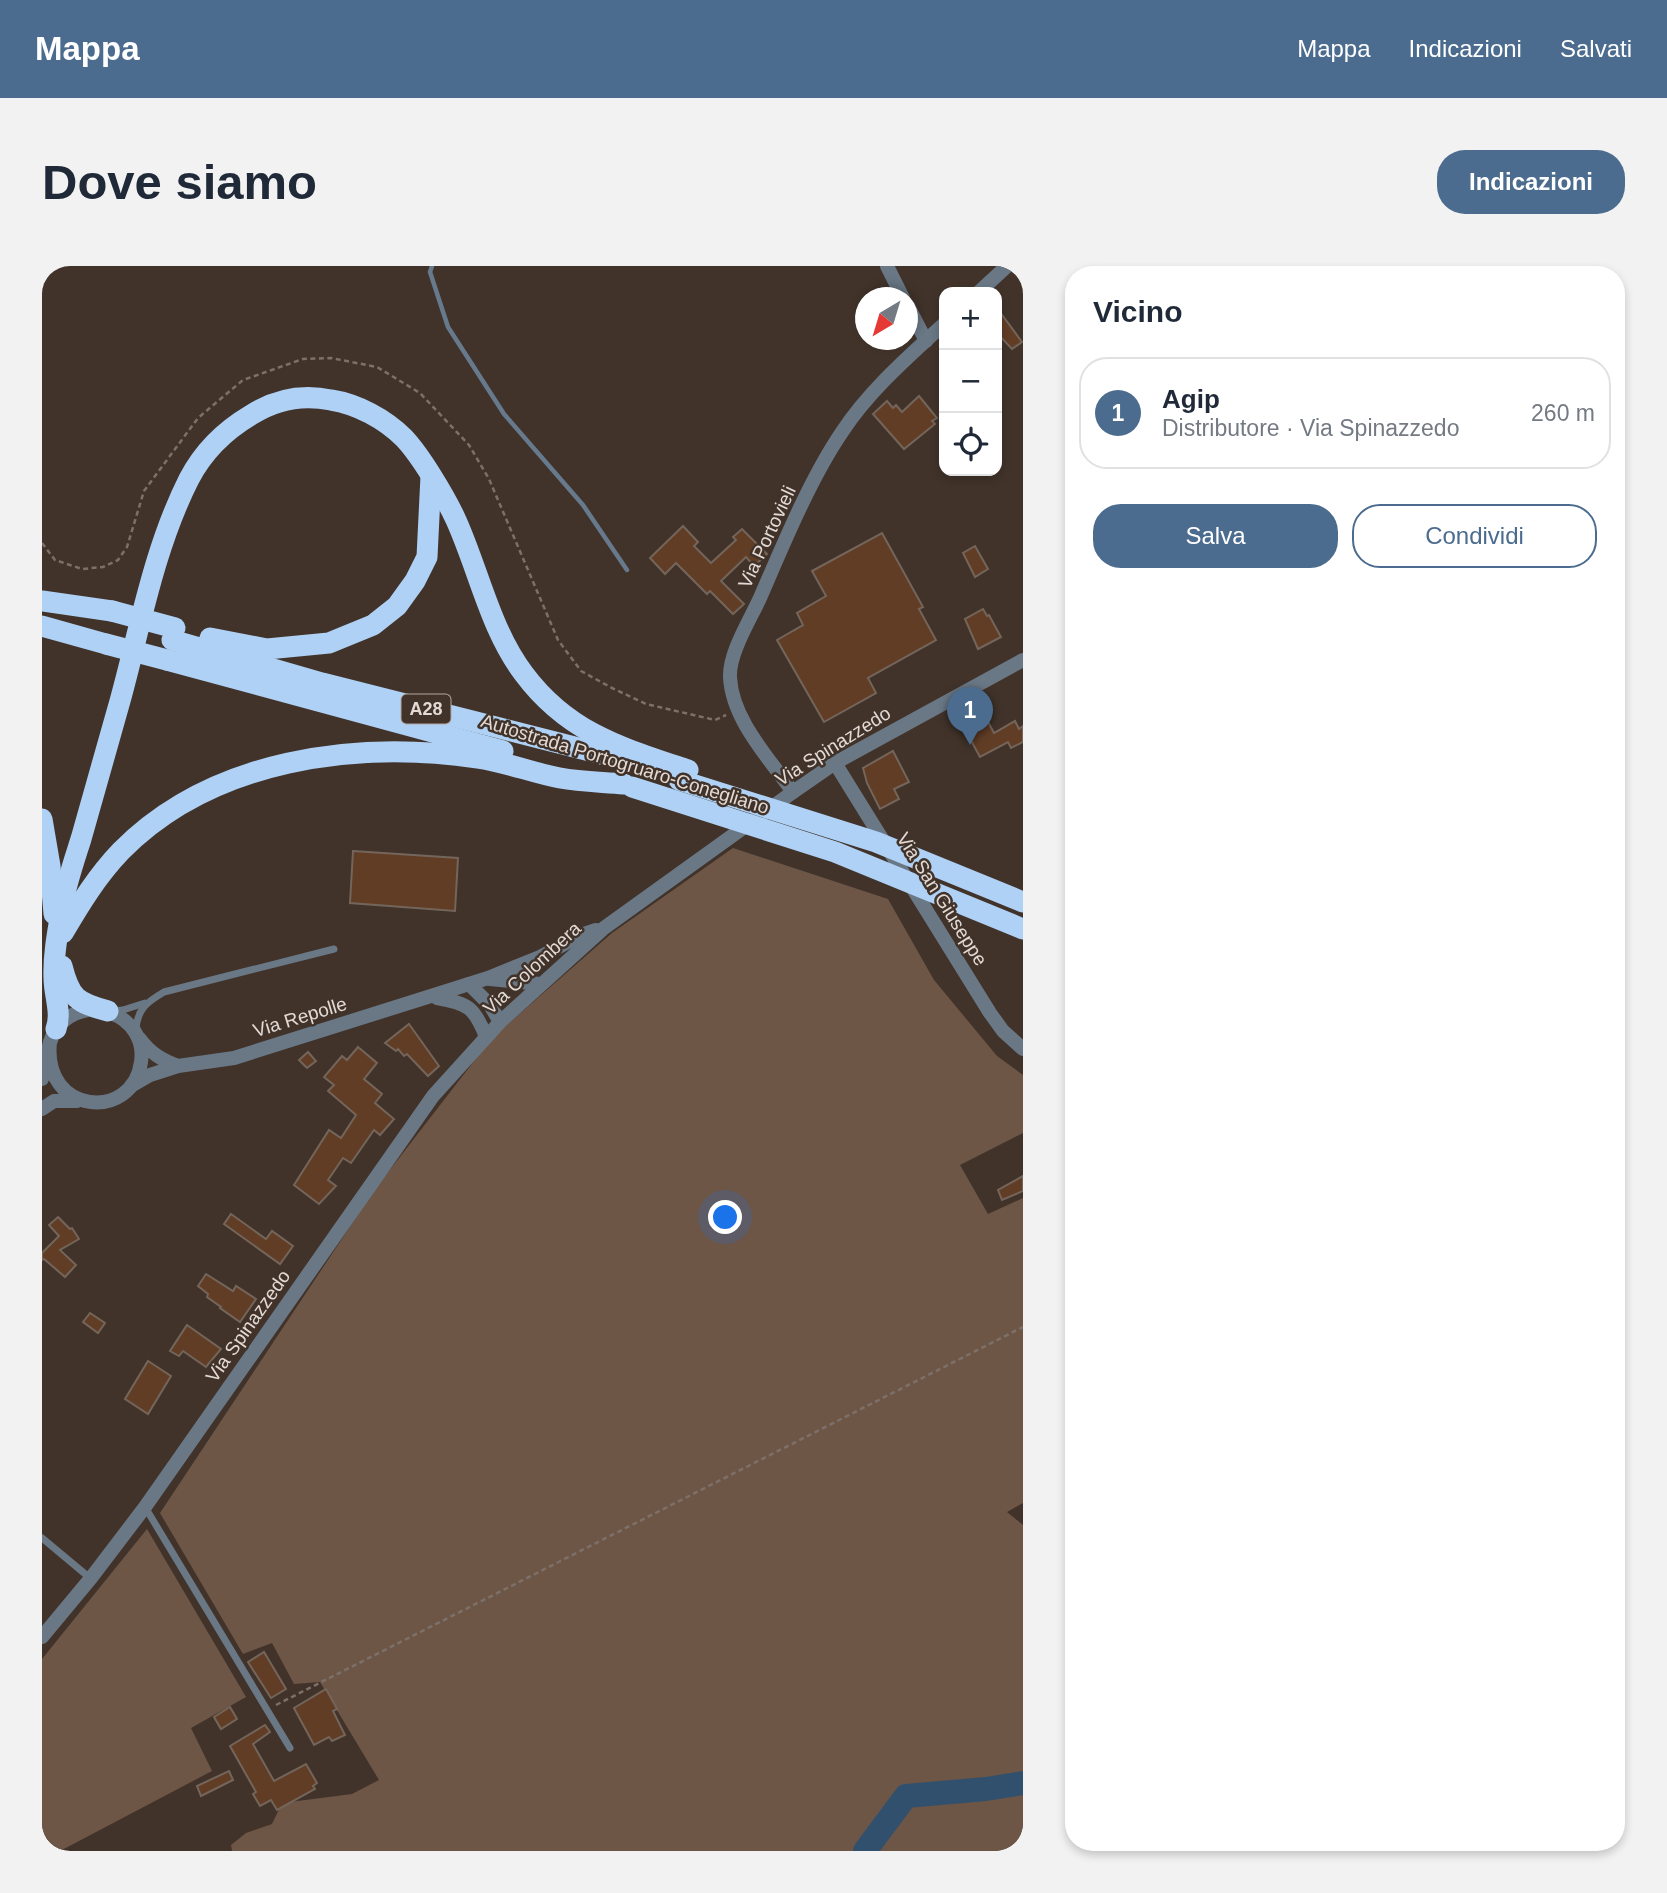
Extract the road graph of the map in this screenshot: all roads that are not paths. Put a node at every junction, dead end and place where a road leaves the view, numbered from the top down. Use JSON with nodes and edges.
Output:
{"nodes":[{"id":1,"x":887,"y":266,"type":"edge"},
{"id":2,"x":1007,"y":266,"type":"edge"},
{"id":3,"x":898,"y":287,"type":"edge"},
{"id":4,"x":984,"y":287,"type":"edge"},
{"id":5,"x":918,"y":325,"type":"edge"},
{"id":6,"x":939,"y":329,"type":"edge"},
{"id":7,"x":926,"y":341,"type":"junction"},
{"id":8,"x":431,"y":476,"type":"junction"},
{"id":9,"x":42,"y":602,"type":"edge"},
{"id":10,"x":42,"y":626,"type":"edge"},
{"id":11,"x":171,"y":643,"type":"junction"},
{"id":12,"x":1023,"y":660,"type":"edge"},
{"id":13,"x":835,"y":763,"type":"junction"},
{"id":14,"x":684,"y":775,"type":"junction"},
{"id":15,"x":628,"y":786,"type":"junction"},
{"id":16,"x":793,"y":792,"type":"junction"},
{"id":17,"x":42,"y":819,"type":"edge"},
{"id":18,"x":1023,"y":902,"type":"edge"},
{"id":19,"x":604,"y":929,"type":"junction"},
{"id":20,"x":1023,"y":929,"type":"edge"},
{"id":21,"x":56,"y":944,"type":"junction"},
{"id":22,"x":334,"y":949,"type":"dead end"},
{"id":23,"x":488,"y":978,"type":"junction"},
{"id":24,"x":469,"y":984,"type":"junction"},
{"id":25,"x":540,"y":984,"type":"junction"},
{"id":26,"x":432,"y":997,"type":"junction"},
{"id":27,"x":146,"y":1003,"type":"junction"},
{"id":28,"x":108,"y":1011,"type":"junction"},
{"id":29,"x":500,"y":1022,"type":"junction"},
{"id":30,"x":136,"y":1034,"type":"junction"},
{"id":31,"x":53,"y":1035,"type":"junction"},
{"id":32,"x":486,"y":1037,"type":"junction"},
{"id":33,"x":1023,"y":1049,"type":"edge"},
{"id":34,"x":178,"y":1066,"type":"junction"},
{"id":35,"x":42,"y":1079,"type":"edge"},
{"id":36,"x":131,"y":1086,"type":"junction"},
{"id":37,"x":81,"y":1101,"type":"junction"},
{"id":38,"x":42,"y":1109,"type":"edge"},
{"id":39,"x":145,"y":1507,"type":"junction"},
{"id":40,"x":42,"y":1538,"type":"edge"},
{"id":41,"x":92,"y":1578,"type":"junction"},
{"id":42,"x":42,"y":1637,"type":"edge"},
{"id":43,"x":290,"y":1748,"type":"dead end"}],
"edges":[{"from":1,"to":3,"type":"street"},
{"from":2,"to":4,"type":"street"},
{"from":5,"to":7,"type":"street"},
{"from":6,"to":7,"type":"street","name":"Via Portovieli"},
{"from":7,"to":16,"type":"street","name":"Via Portovieli"},
{"from":8,"to":11,"type":"highway"},
{"from":8,"to":14,"type":"highway"},
{"from":8,"to":21,"type":"highway"},
{"from":9,"to":11,"type":"highway","name":"Autostrada Portogruaro-Conegliano","number":"A28"},
{"from":10,"to":11,"type":"highway","name":"Autostrada Portogruaro-Conegliano","number":"A28","bridge":true},
{"from":11,"to":14,"type":"highway","name":"Autostrada Portogruaro-Conegliano","number":"A28"},
{"from":11,"to":15,"type":"highway","name":"Autostrada Portogruaro-Conegliano","number":"A28"},
{"from":12,"to":13,"type":"street","name":"Via Spinazzedo"},
{"from":13,"to":16,"type":"street","name":"Via Spinazzedo"},
{"from":13,"to":33,"type":"street","name":"Via San Giuseppe"},
{"from":14,"to":18,"type":"highway","bridge":true},
{"from":15,"to":20,"type":"highway","name":"Autostrada Portogruaro-Conegliano","number":"A28","bridge":true},
{"from":15,"to":21,"type":"highway"},
{"from":16,"to":19,"type":"street","name":"Via Spinazzedo"},
{"from":17,"to":21,"type":"highway"},
{"from":19,"to":23,"type":"street","name":"Via Repolle"},
{"from":19,"to":25,"type":"street","name":"Via Colombera"},
{"from":21,"to":28,"type":"highway"},
{"from":21,"to":31,"type":"highway"},
{"from":22,"to":27,"type":"lane"},
{"from":23,"to":24,"type":"street","name":"Via Repolle"},
{"from":23,"to":25,"type":"street","name":"Via Repolle"},
{"from":24,"to":26,"type":"street","name":"Via Repolle"},
{"from":24,"to":29,"type":"street"},
{"from":25,"to":29,"type":"street","name":"Via Colombera"},
{"from":26,"to":32,"type":"street"},
{"from":26,"to":34,"type":"street","name":"Via Repolle"},
{"from":27,"to":28,"type":"lane"},
{"from":27,"to":30,"type":"lane"},
{"from":28,"to":30,"type":"street"},
{"from":28,"to":31,"type":"street"},
{"from":29,"to":32,"type":"street","name":"Via Colombera"},
{"from":30,"to":34,"type":"street"},
{"from":30,"to":36,"type":"street"},
{"from":31,"to":35,"type":"street"},
{"from":31,"to":37,"type":"street"},
{"from":32,"to":39,"type":"street","name":"Via Spinazzedo"},
{"from":34,"to":36,"type":"street","name":"Via Repolle"},
{"from":36,"to":37,"type":"street","name":"Via Repolle"},
{"from":37,"to":38,"type":"street","name":"Via Repolle"},
{"from":39,"to":41,"type":"street","name":"Via Spinazzedo"},
{"from":39,"to":43,"type":"lane"},
{"from":40,"to":41,"type":"lane"},
{"from":41,"to":42,"type":"street","name":"Via Spinazzedo"}]}
